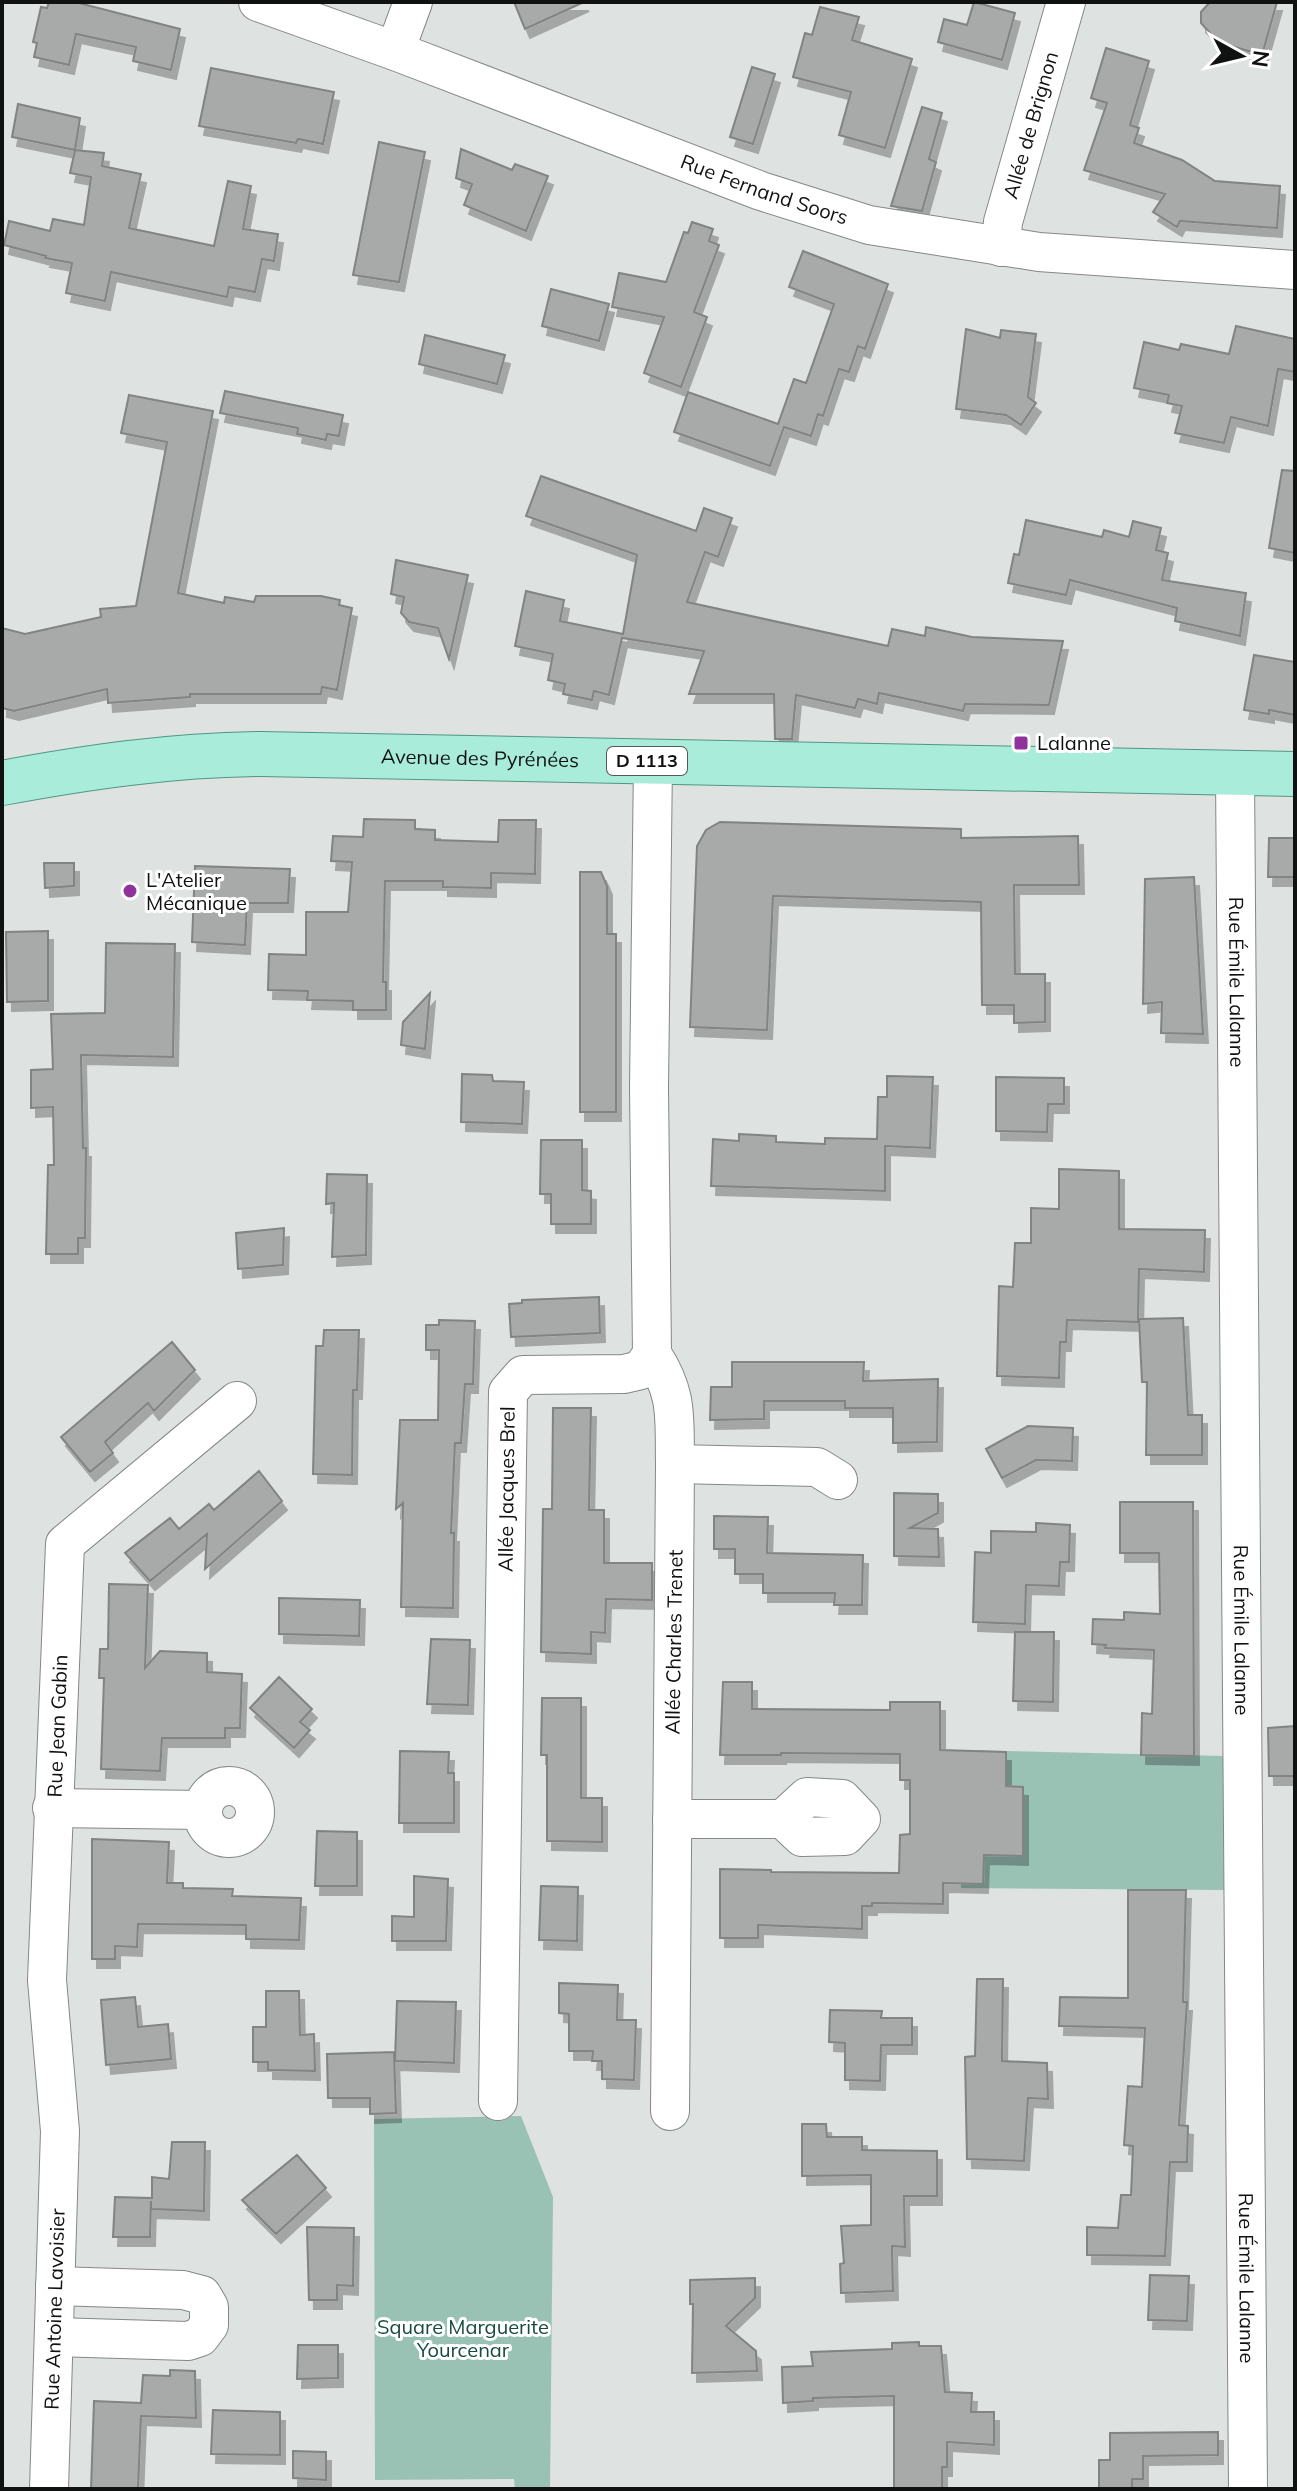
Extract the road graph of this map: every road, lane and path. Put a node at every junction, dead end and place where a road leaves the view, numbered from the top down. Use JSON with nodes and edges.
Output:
{"nodes":[{"id":1,"x":258,"y":2,"type":"edge"},
{"id":2,"x":413,"y":2,"type":"edge"},
{"id":3,"x":1066,"y":2,"type":"edge"},
{"id":4,"x":395,"y":51,"type":"junction"},
{"id":5,"x":1001,"y":247,"type":"junction"},
{"id":6,"x":1295,"y":270,"type":"edge"},
{"id":7,"x":653,"y":761,"type":"junction"},
{"id":8,"x":1235,"y":772,"type":"junction"},
{"id":9,"x":1295,"y":774,"type":"edge"},
{"id":10,"x":2,"y":783,"type":"edge"},
{"id":11,"x":652,"y":1354,"type":"junction"},
{"id":12,"x":237,"y":1401,"type":"dead end"},
{"id":13,"x":675,"y":1464,"type":"junction"},
{"id":14,"x":838,"y":1480,"type":"dead end"},
{"id":15,"x":52,"y":1808,"type":"junction"},
{"id":16,"x":203,"y":1810,"type":"dead end"},
{"id":17,"x":672,"y":1819,"type":"junction"},
{"id":18,"x":783,"y":1819,"type":"dead end"},
{"id":19,"x":498,"y":2101,"type":"dead end"},
{"id":20,"x":670,"y":2111,"type":"dead end"},
{"id":21,"x":60,"y":2131,"type":"joint"},
{"id":22,"x":55,"y":2286,"type":"junction"},
{"id":23,"x":54,"y":2337,"type":"junction"},
{"id":24,"x":49,"y":2489,"type":"edge"},
{"id":25,"x":1248,"y":2489,"type":"edge"}],
"edges":[{"from":1,"to":4,"type":"street","name":"Rue Fernand Soors"},
{"from":2,"to":4,"type":"street"},
{"from":3,"to":5,"type":"street","name":"Allée de Brignon"},
{"from":4,"to":5,"type":"street","name":"Rue Fernand Soors"},
{"from":5,"to":6,"type":"street","name":"Rue Fernand Soors"},
{"from":7,"to":8,"type":"main road","name":"Avenue des Pyrénées","number":"D 1113"},
{"from":7,"to":10,"type":"main road","name":"Avenue des Pyrénées","number":"D 1113"},
{"from":7,"to":11,"type":"street"},
{"from":8,"to":9,"type":"main road","name":"Avenue des Pyrénées","number":"D 1113"},
{"from":8,"to":25,"type":"street","name":"Rue Émile Lalanne"},
{"from":11,"to":13,"type":"street","name":"Allée Charles Trenet"},
{"from":11,"to":19,"type":"street","name":"Allée Jacques Brel"},
{"from":12,"to":15,"type":"street","name":"Rue Jean Gabin"},
{"from":13,"to":14,"type":"street"},
{"from":13,"to":17,"type":"street","name":"Allée Charles Trenet"},
{"from":15,"to":16,"type":"street"},
{"from":15,"to":21,"type":"street","name":"Rue Jean Gabin"},
{"from":17,"to":18,"type":"street"},
{"from":17,"to":20,"type":"street","name":"Allée Charles Trenet"},
{"from":21,"to":22,"type":"street","name":"Rue Antoine Lavoisier"},
{"from":22,"to":23,"type":"street","name":"Rue Antoine Lavoisier"},
{"from":22,"to":23,"type":"street"},
{"from":23,"to":24,"type":"street","name":"Rue Antoine Lavoisier"}]}
